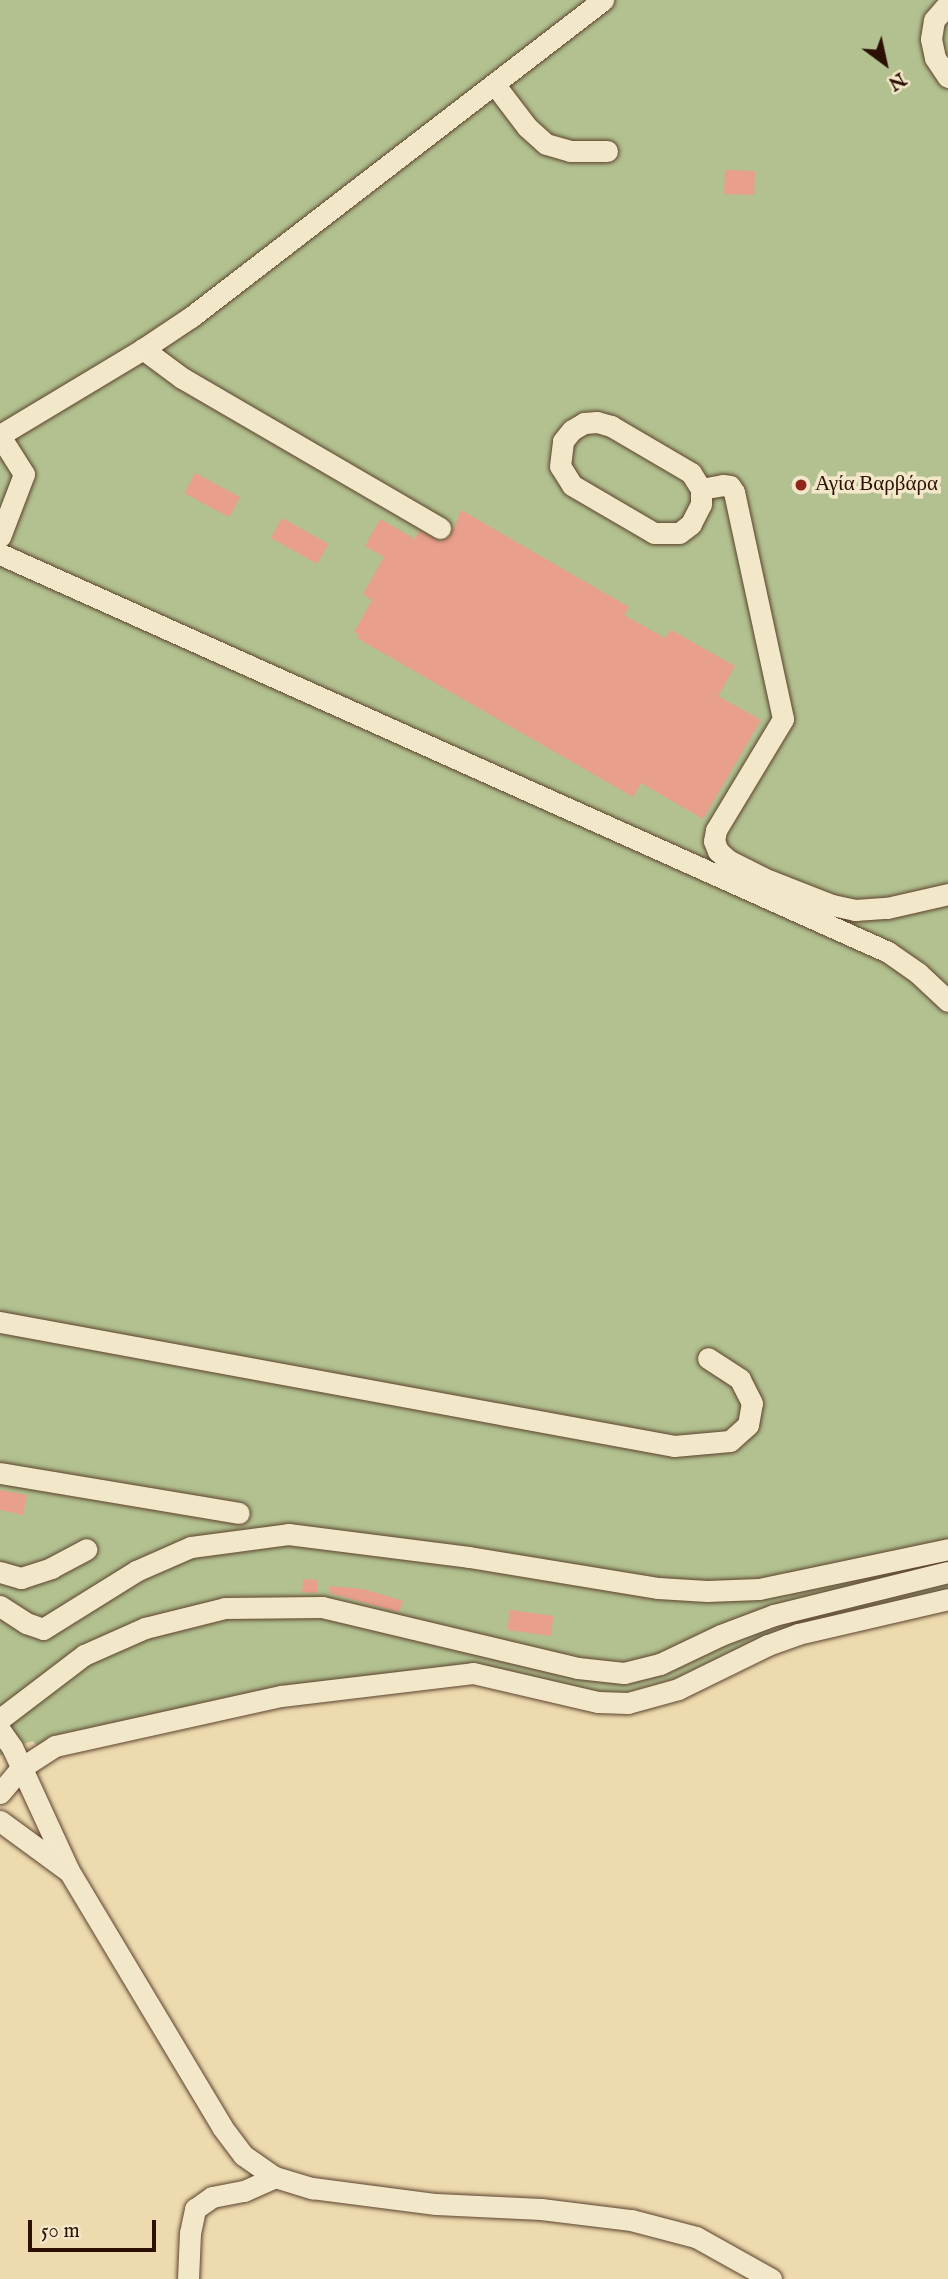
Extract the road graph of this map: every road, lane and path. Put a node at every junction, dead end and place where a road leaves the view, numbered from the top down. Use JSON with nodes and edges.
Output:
{"nodes":[{"id":1,"x":603,"y":0,"type":"edge"},
{"id":2,"x":948,"y":4,"type":"edge"},
{"id":3,"x":948,"y":78,"type":"edge"},
{"id":4,"x":495,"y":85,"type":"junction"},
{"id":5,"x":607,"y":151,"type":"dead end"},
{"id":6,"x":143,"y":349,"type":"junction"},
{"id":7,"x":0,"y":435,"type":"edge"},
{"id":8,"x":701,"y":489,"type":"junction"},
{"id":9,"x":440,"y":528,"type":"dead end"},
{"id":10,"x":0,"y":537,"type":"edge"},
{"id":11,"x":0,"y":554,"type":"edge"},
{"id":12,"x":948,"y":894,"type":"edge"},
{"id":13,"x":948,"y":1001,"type":"edge"},
{"id":14,"x":0,"y":1322,"type":"edge"},
{"id":15,"x":708,"y":1358,"type":"dead end"},
{"id":16,"x":0,"y":1473,"type":"edge"},
{"id":17,"x":239,"y":1513,"type":"dead end"},
{"id":18,"x":86,"y":1549,"type":"dead end"},
{"id":19,"x":948,"y":1549,"type":"edge"},
{"id":20,"x":0,"y":1572,"type":"edge"},
{"id":21,"x":948,"y":1572,"type":"edge"},
{"id":22,"x":948,"y":1599,"type":"edge"},
{"id":23,"x":0,"y":1606,"type":"edge"},
{"id":24,"x":0,"y":1719,"type":"edge"},
{"id":25,"x":6,"y":1739,"type":"edge"},
{"id":26,"x":21,"y":1769,"type":"junction"},
{"id":27,"x":0,"y":1793,"type":"edge"},
{"id":28,"x":0,"y":1821,"type":"edge"},
{"id":29,"x":69,"y":1871,"type":"junction"},
{"id":30,"x":275,"y":2177,"type":"junction"},
{"id":31,"x":188,"y":2279,"type":"edge"},
{"id":32,"x":771,"y":2279,"type":"edge"}],
"edges":[{"from":1,"to":4,"type":"street"},
{"from":2,"to":3,"type":"street"},
{"from":4,"to":5,"type":"street"},
{"from":4,"to":6,"type":"street"},
{"from":6,"to":7,"type":"street"},
{"from":6,"to":9,"type":"street"},
{"from":7,"to":10,"type":"street"},
{"from":8,"to":8,"type":"street"},
{"from":8,"to":12,"type":"street"},
{"from":11,"to":13,"type":"street"},
{"from":14,"to":15,"type":"street"},
{"from":16,"to":17,"type":"street"},
{"from":18,"to":20,"type":"street"},
{"from":19,"to":23,"type":"street"},
{"from":21,"to":24,"type":"street"},
{"from":22,"to":26,"type":"street"},
{"from":25,"to":26,"type":"street"},
{"from":26,"to":27,"type":"street"},
{"from":26,"to":29,"type":"street"},
{"from":28,"to":29,"type":"street"},
{"from":29,"to":30,"type":"street"},
{"from":30,"to":31,"type":"street"},
{"from":30,"to":32,"type":"street"}]}
